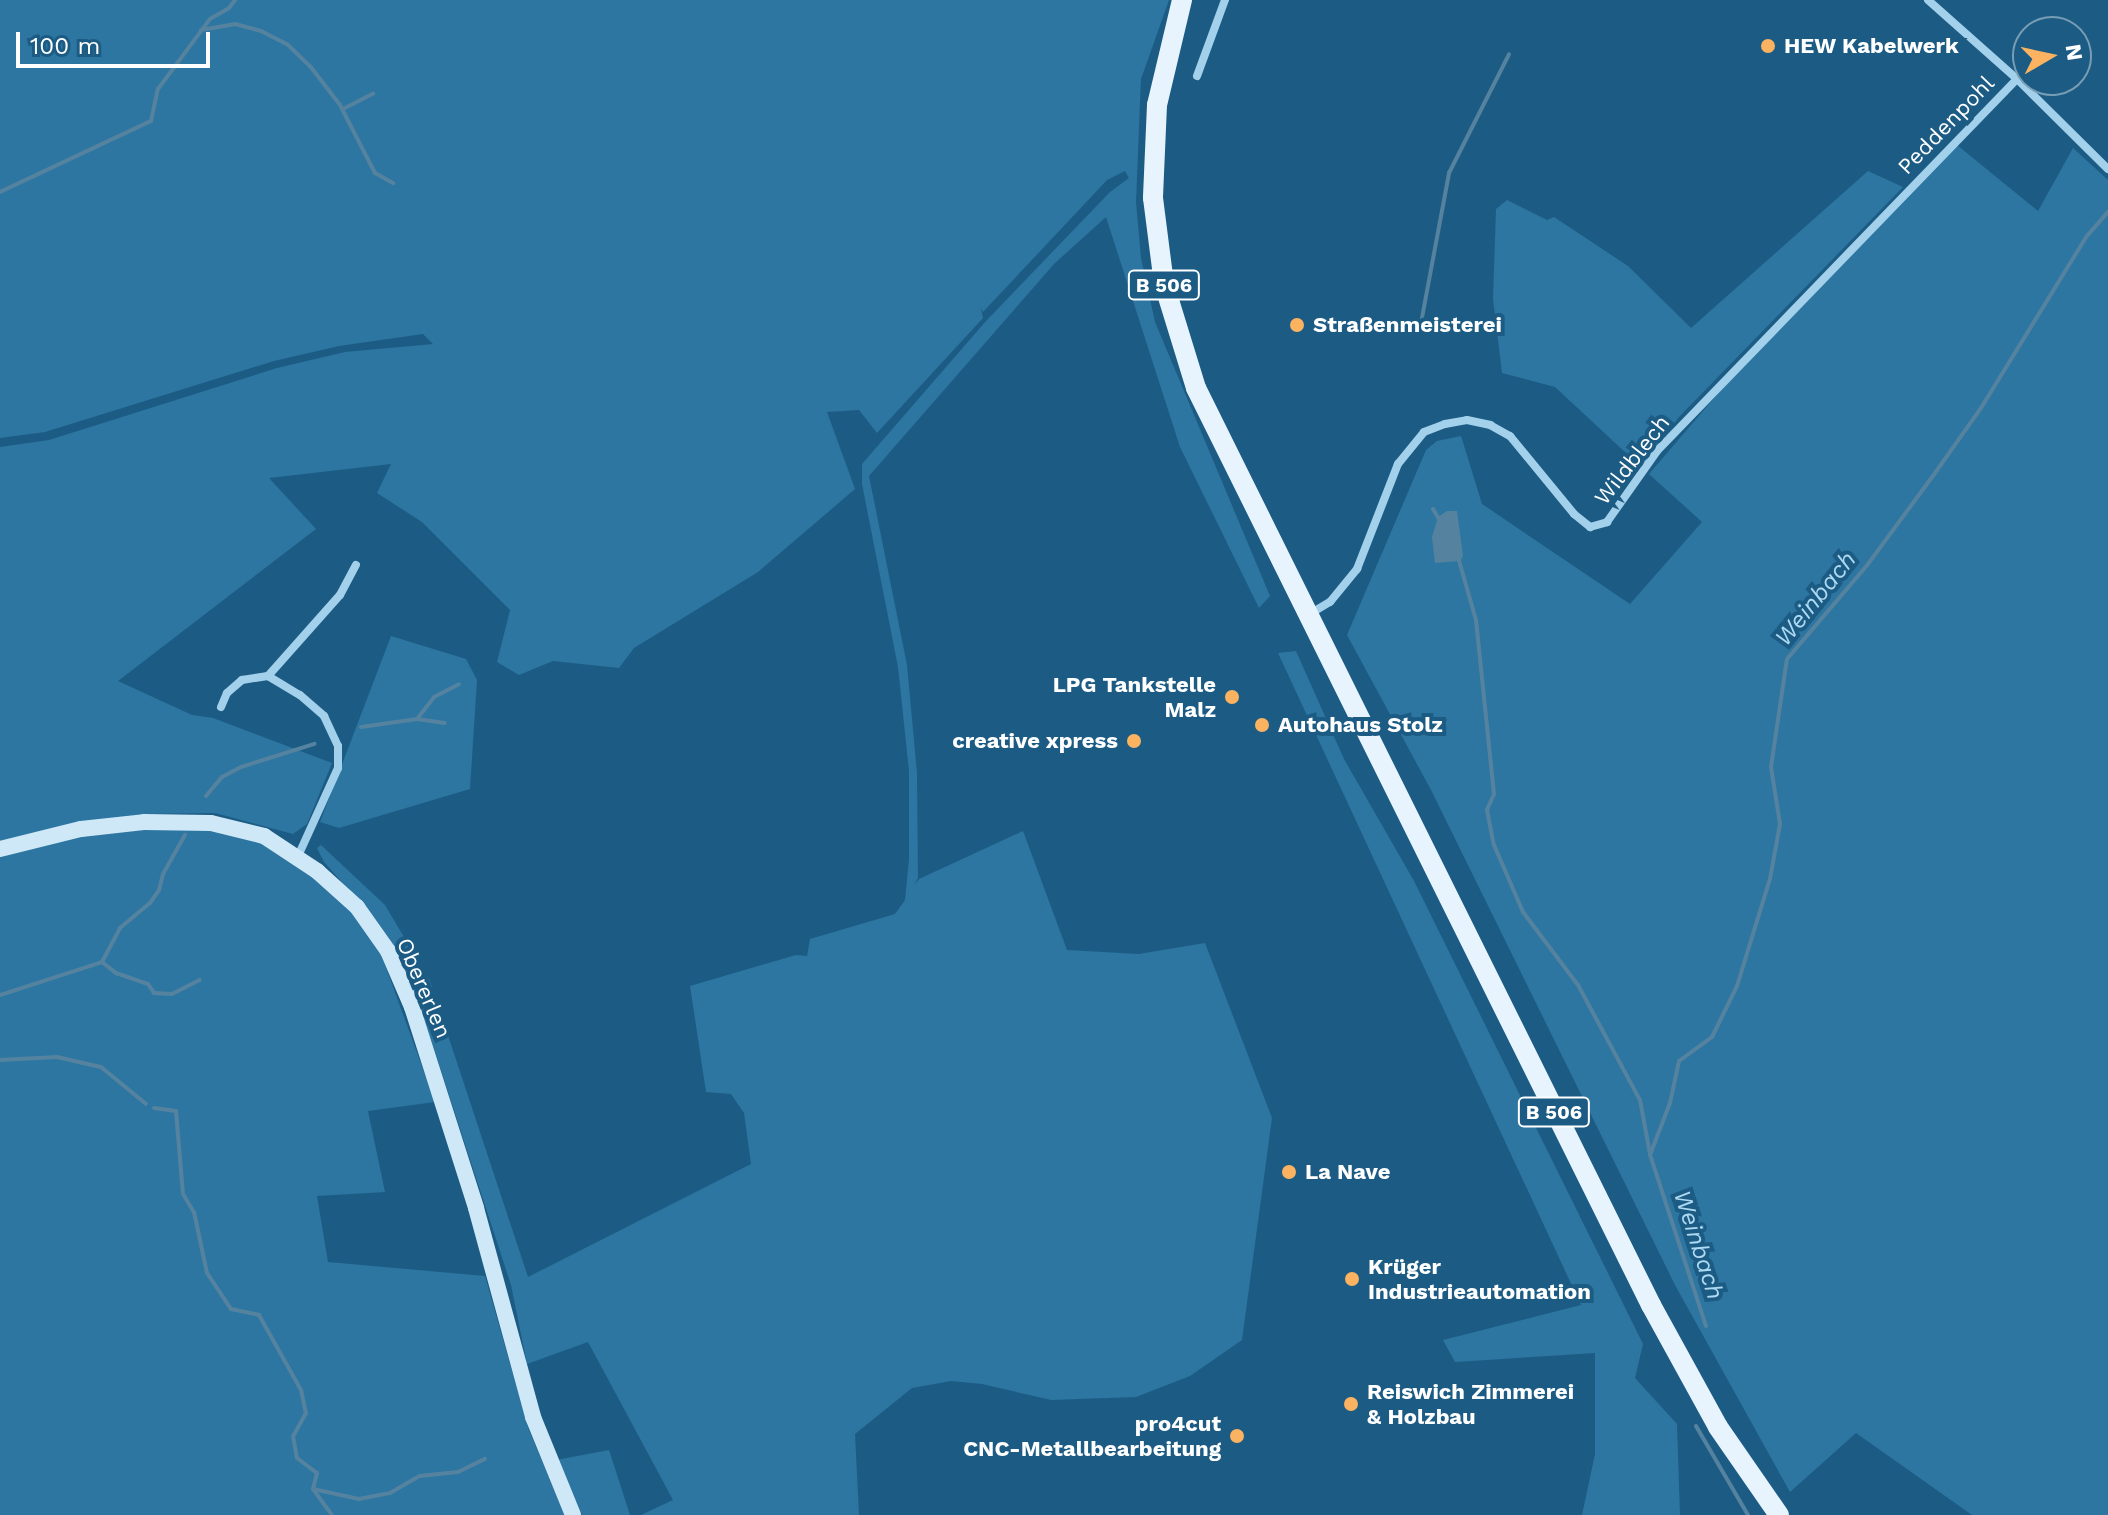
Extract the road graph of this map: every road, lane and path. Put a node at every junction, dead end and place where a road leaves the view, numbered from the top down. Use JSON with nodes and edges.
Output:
{"nodes":[{"id":1,"x":1182,"y":0,"type":"edge"},
{"id":2,"x":1225,"y":0,"type":"edge"},
{"id":3,"x":1928,"y":0,"type":"edge"},
{"id":4,"x":2012,"y":75,"type":"edge"},
{"id":5,"x":1197,"y":76,"type":"dead end"},
{"id":6,"x":2012,"y":84,"type":"edge"},
{"id":7,"x":2034,"y":96,"type":"edge"},
{"id":8,"x":2108,"y":169,"type":"edge"},
{"id":9,"x":1902,"y":197,"type":"joint"},
{"id":10,"x":356,"y":565,"type":"dead end"},
{"id":11,"x":1307,"y":615,"type":"junction"},
{"id":12,"x":268,"y":676,"type":"junction"},
{"id":13,"x":221,"y":707,"type":"dead end"},
{"id":14,"x":3,"y":848,"type":"edge"},
{"id":15,"x":298,"y":856,"type":"junction"},
{"id":16,"x":573,"y":1515,"type":"edge"},
{"id":17,"x":1779,"y":1515,"type":"edge"}],
"edges":[{"from":1,"to":11,"type":"main road","number":"B 506"},
{"from":2,"to":5,"type":"street"},
{"from":3,"to":4,"type":"street"},
{"from":6,"to":9,"type":"street","name":"Peddenpohl"},
{"from":7,"to":8,"type":"street"},
{"from":9,"to":11,"type":"street","name":"Wildblech"},
{"from":10,"to":12,"type":"street"},
{"from":11,"to":17,"type":"main road","number":"B 506"},
{"from":12,"to":13,"type":"street"},
{"from":12,"to":15,"type":"street"},
{"from":14,"to":15,"type":"main road","name":"Obererlen"},
{"from":15,"to":16,"type":"main road","name":"Obererlen"}]}
